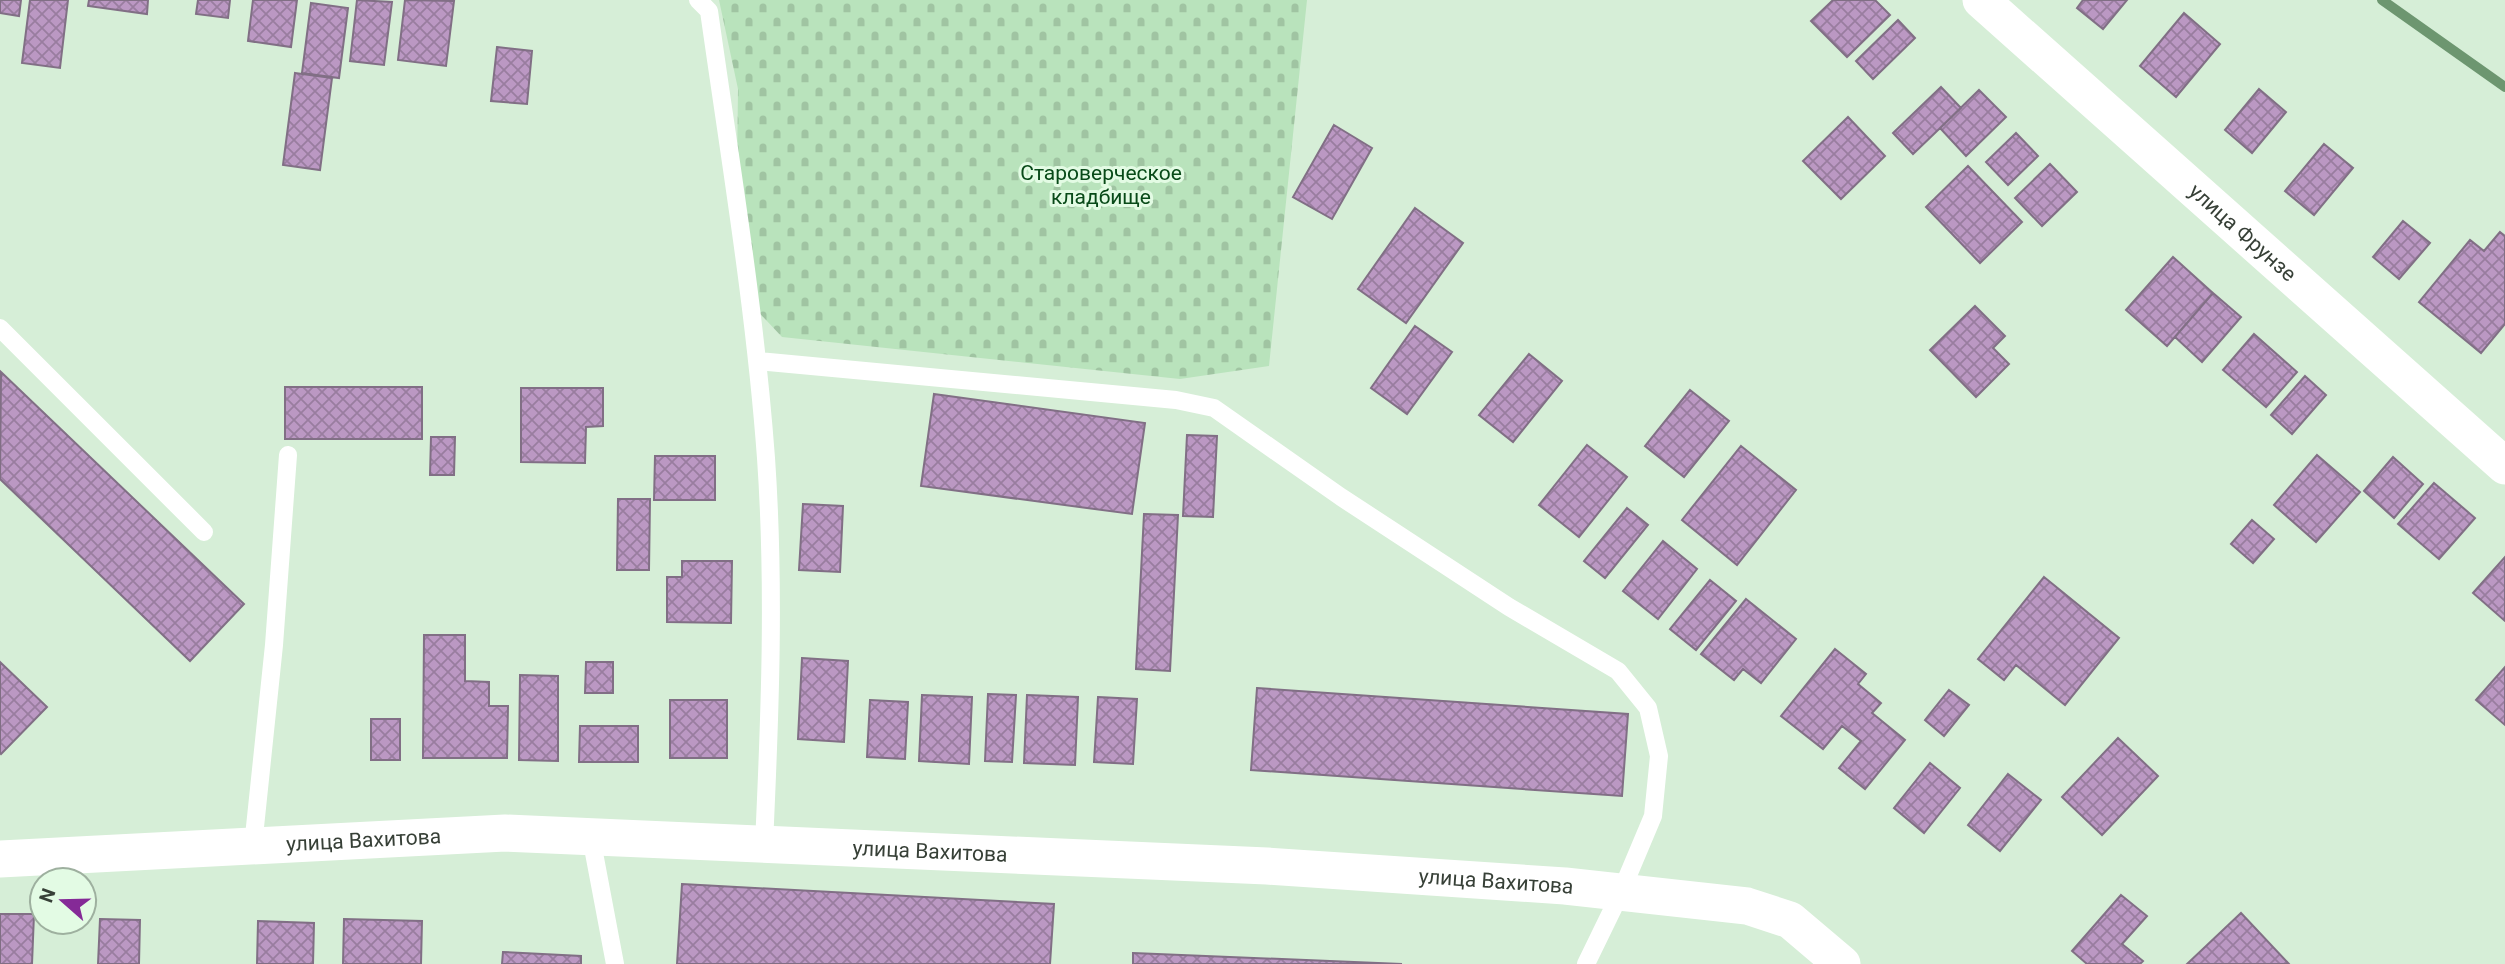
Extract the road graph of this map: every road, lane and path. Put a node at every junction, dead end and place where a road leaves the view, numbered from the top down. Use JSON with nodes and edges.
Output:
{"nodes":[{"id":1,"x":698,"y":0,"type":"edge"},
{"id":2,"x":1981,"y":0,"type":"edge"},
{"id":3,"x":0,"y":328,"type":"edge"},
{"id":4,"x":758,"y":361,"type":"junction"},
{"id":5,"x":288,"y":455,"type":"dead end"},
{"id":6,"x":2505,"y":466,"type":"edge"},
{"id":7,"x":204,"y":532,"type":"dead end"},
{"id":8,"x":592,"y":837,"type":"junction"},
{"id":9,"x":764,"y":844,"type":"junction"},
{"id":10,"x":253,"y":846,"type":"junction"},
{"id":11,"x":0,"y":859,"type":"edge"},
{"id":12,"x":1621,"y":892,"type":"junction"},
{"id":13,"x":615,"y":964,"type":"edge"},
{"id":14,"x":1586,"y":964,"type":"edge"},
{"id":15,"x":1842,"y":964,"type":"edge"}],
"edges":[{"from":1,"to":4,"type":"lane"},
{"from":2,"to":6,"type":"street","name":"улица Фрунзе"},
{"from":3,"to":7,"type":"lane"},
{"from":4,"to":9,"type":"lane"},
{"from":4,"to":12,"type":"lane"},
{"from":5,"to":10,"type":"lane"},
{"from":8,"to":9,"type":"street","name":"улица Вахитова"},
{"from":8,"to":10,"type":"street","name":"улица Вахитова"},
{"from":8,"to":13,"type":"lane"},
{"from":9,"to":12,"type":"street","name":"улица Вахитова"},
{"from":10,"to":11,"type":"street","name":"улица Вахитова"},
{"from":12,"to":14,"type":"lane"},
{"from":12,"to":15,"type":"street","name":"улица Вахитова"}]}
